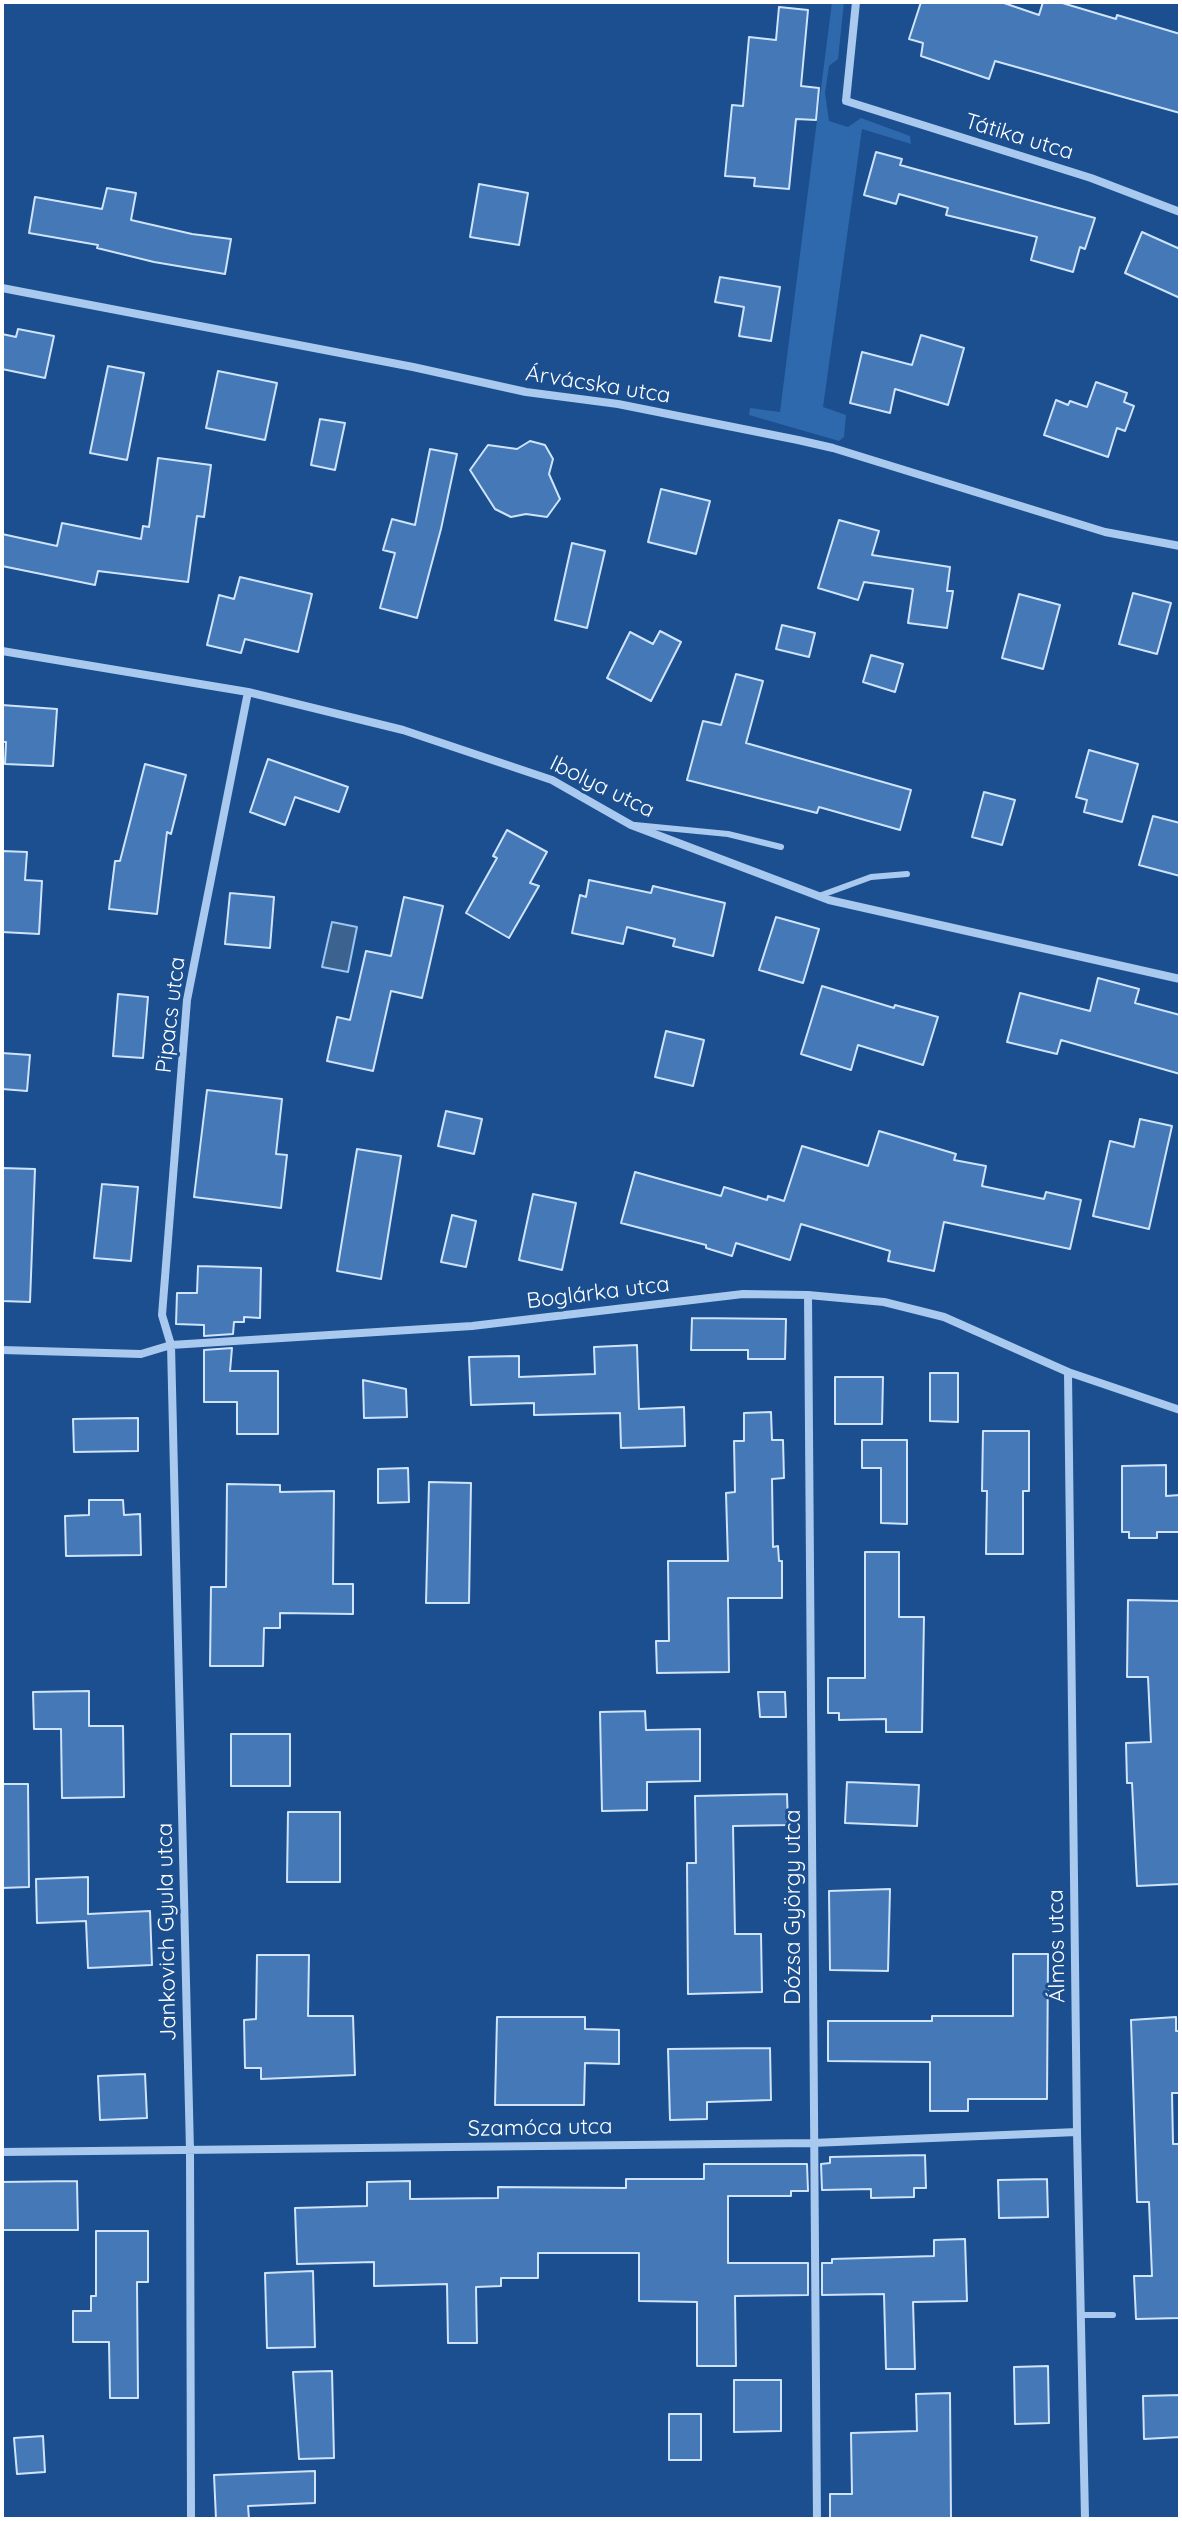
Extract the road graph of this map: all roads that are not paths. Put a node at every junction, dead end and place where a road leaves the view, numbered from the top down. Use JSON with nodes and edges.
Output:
{"nodes":[{"id":1,"x":856,"y":2,"type":"edge"},
{"id":2,"x":1180,"y":212,"type":"edge"},
{"id":3,"x":2,"y":288,"type":"edge"},
{"id":4,"x":1180,"y":546,"type":"edge"},
{"id":5,"x":2,"y":651,"type":"edge"},
{"id":6,"x":248,"y":692,"type":"junction"},
{"id":7,"x":631,"y":825,"type":"junction"},
{"id":8,"x":781,"y":847,"type":"dead end"},
{"id":9,"x":907,"y":874,"type":"dead end"},
{"id":10,"x":819,"y":896,"type":"junction"},
{"id":11,"x":1180,"y":979,"type":"edge"},
{"id":12,"x":808,"y":1295,"type":"junction"},
{"id":13,"x":171,"y":1345,"type":"junction"},
{"id":14,"x":2,"y":1350,"type":"edge"},
{"id":15,"x":1068,"y":1372,"type":"junction"},
{"id":16,"x":1180,"y":1410,"type":"edge"},
{"id":17,"x":1077,"y":2132,"type":"junction"},
{"id":18,"x":812,"y":2143,"type":"junction"},
{"id":19,"x":190,"y":2151,"type":"junction"},
{"id":20,"x":2,"y":2152,"type":"edge"},
{"id":21,"x":1081,"y":2315,"type":"junction"},
{"id":22,"x":1113,"y":2315,"type":"dead end"},
{"id":23,"x":191,"y":2519,"type":"edge"},
{"id":24,"x":817,"y":2519,"type":"edge"},
{"id":25,"x":1085,"y":2519,"type":"edge"}],
"edges":[{"from":1,"to":2,"type":"street","name":"Tátika utca"},
{"from":3,"to":4,"type":"street","name":"Árvácska utca"},
{"from":5,"to":6,"type":"street","name":"Ibolya utca"},
{"from":6,"to":7,"type":"street","name":"Ibolya utca"},
{"from":6,"to":13,"type":"street","name":"Pipacs utca"},
{"from":7,"to":8,"type":"lane"},
{"from":7,"to":10,"type":"street","name":"Ibolya utca"},
{"from":9,"to":10,"type":"lane"},
{"from":10,"to":11,"type":"street","name":"Ibolya utca"},
{"from":12,"to":13,"type":"street","name":"Boglárka utca"},
{"from":12,"to":15,"type":"street","name":"Boglárka utca"},
{"from":12,"to":18,"type":"street","name":"Dózsa György utca"},
{"from":13,"to":14,"type":"street","name":"Boglárka utca"},
{"from":13,"to":19,"type":"street","name":"Jankovich Gyula utca"},
{"from":15,"to":16,"type":"street","name":"Boglárka utca"},
{"from":15,"to":17,"type":"street","name":"Álmos utca"},
{"from":17,"to":18,"type":"street","name":"Szamóca utca"},
{"from":17,"to":21,"type":"street","name":"Álmos utca"},
{"from":18,"to":19,"type":"street","name":"Szamóca utca"},
{"from":18,"to":24,"type":"street","name":"Dózsa György utca"},
{"from":19,"to":20,"type":"street","name":"Szamóca utca"},
{"from":19,"to":23,"type":"street","name":"Jankovich Gyula utca"},
{"from":21,"to":22,"type":"lane"},
{"from":21,"to":25,"type":"street","name":"Álmos utca"}]}
